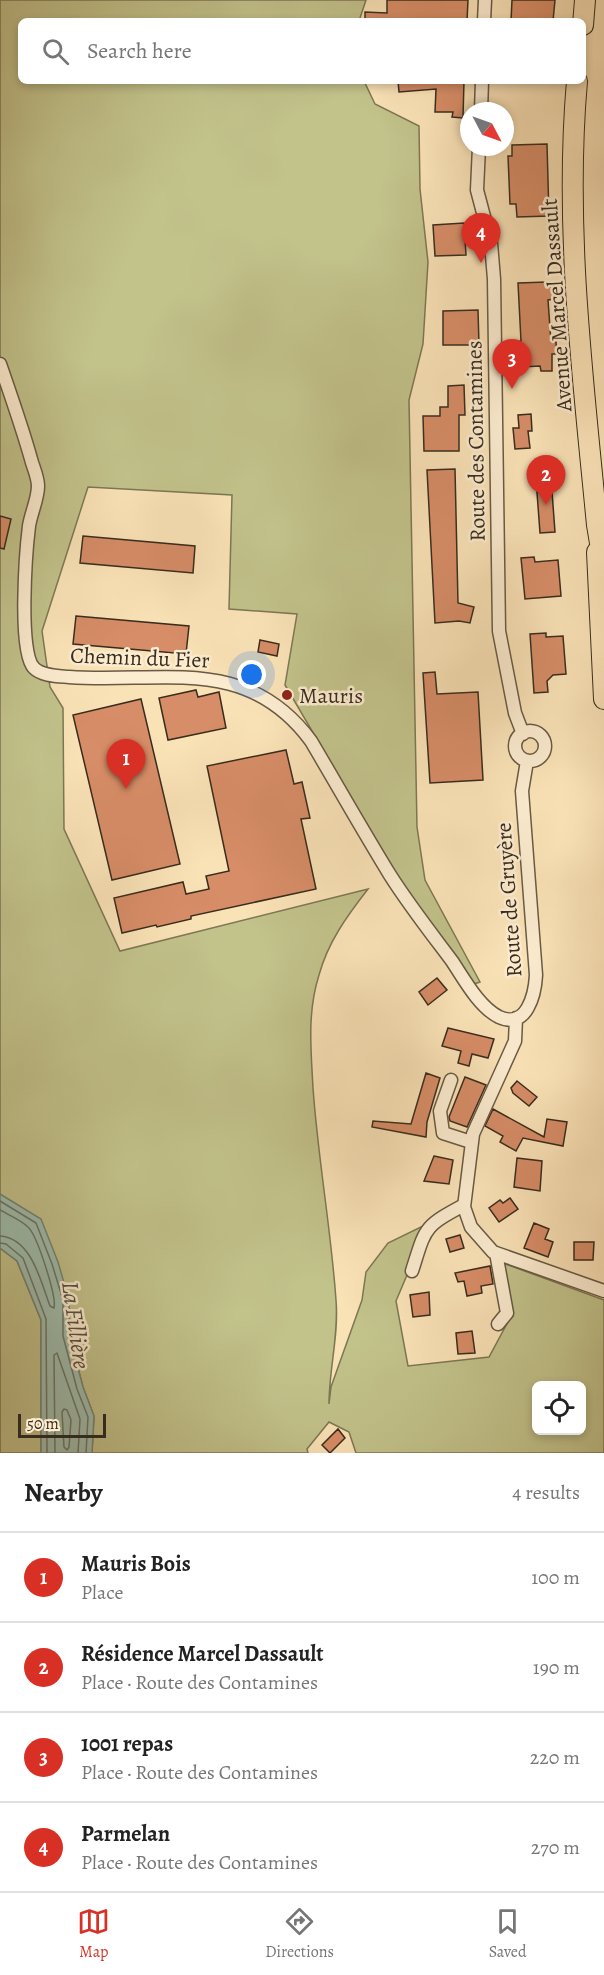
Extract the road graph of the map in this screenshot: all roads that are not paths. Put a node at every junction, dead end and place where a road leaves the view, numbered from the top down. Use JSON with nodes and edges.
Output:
{"nodes":[{"id":1,"x":485,"y":0,"type":"edge"},
{"id":2,"x":586,"y":0,"type":"edge"},
{"id":3,"x":484,"y":18,"type":"edge"},
{"id":4,"x":584,"y":18,"type":"edge"},
{"id":5,"x":482,"y":84,"type":"edge"},
{"id":6,"x":577,"y":84,"type":"edge"},
{"id":7,"x":481,"y":102,"type":"edge"},
{"id":8,"x":479,"y":156,"type":"edge"},
{"id":9,"x":0,"y":364,"type":"edge"},
{"id":10,"x":597,"y":525,"type":"junction"},
{"id":11,"x":604,"y":567,"type":"edge"},
{"id":12,"x":604,"y":699,"type":"edge"},
{"id":13,"x":523,"y":734,"type":"junction"},
{"id":14,"x":527,"y":760,"type":"junction"},
{"id":15,"x":516,"y":1018,"type":"junction"},
{"id":16,"x":451,"y":1080,"type":"dead end"},
{"id":17,"x":471,"y":1142,"type":"junction"},
{"id":18,"x":464,"y":1205,"type":"junction"},
{"id":19,"x":496,"y":1253,"type":"junction"},
{"id":20,"x":412,"y":1270,"type":"dead end"},
{"id":21,"x":604,"y":1291,"type":"edge"},
{"id":22,"x":498,"y":1324,"type":"dead end"}],
"edges":[{"from":1,"to":3,"type":"street"},
{"from":2,"to":4,"type":"main road"},
{"from":5,"to":7,"type":"street"},
{"from":6,"to":10,"type":"main road","name":"Avenue Marcel Dassault"},
{"from":8,"to":13,"type":"street","name":"Route des Contamines"},
{"from":9,"to":15,"type":"street","name":"Chemin du Fier"},
{"from":10,"to":11,"type":"main road","name":"Avenue Marcel Dassault"},
{"from":10,"to":12,"type":"main road","name":"Avenue Marcel Dassault"},
{"from":13,"to":14,"type":"street"},
{"from":13,"to":14,"type":"street"},
{"from":14,"to":15,"type":"street","name":"Route de Gruyère"},
{"from":15,"to":17,"type":"street","name":"Route de Gruyère"},
{"from":16,"to":17,"type":"street"},
{"from":17,"to":18,"type":"street","name":"Route de Gruyère"},
{"from":18,"to":19,"type":"street","name":"Route de Gruyère"},
{"from":18,"to":20,"type":"street"},
{"from":19,"to":21,"type":"street","name":"Route de Gruyère"},
{"from":19,"to":22,"type":"street"}]}
